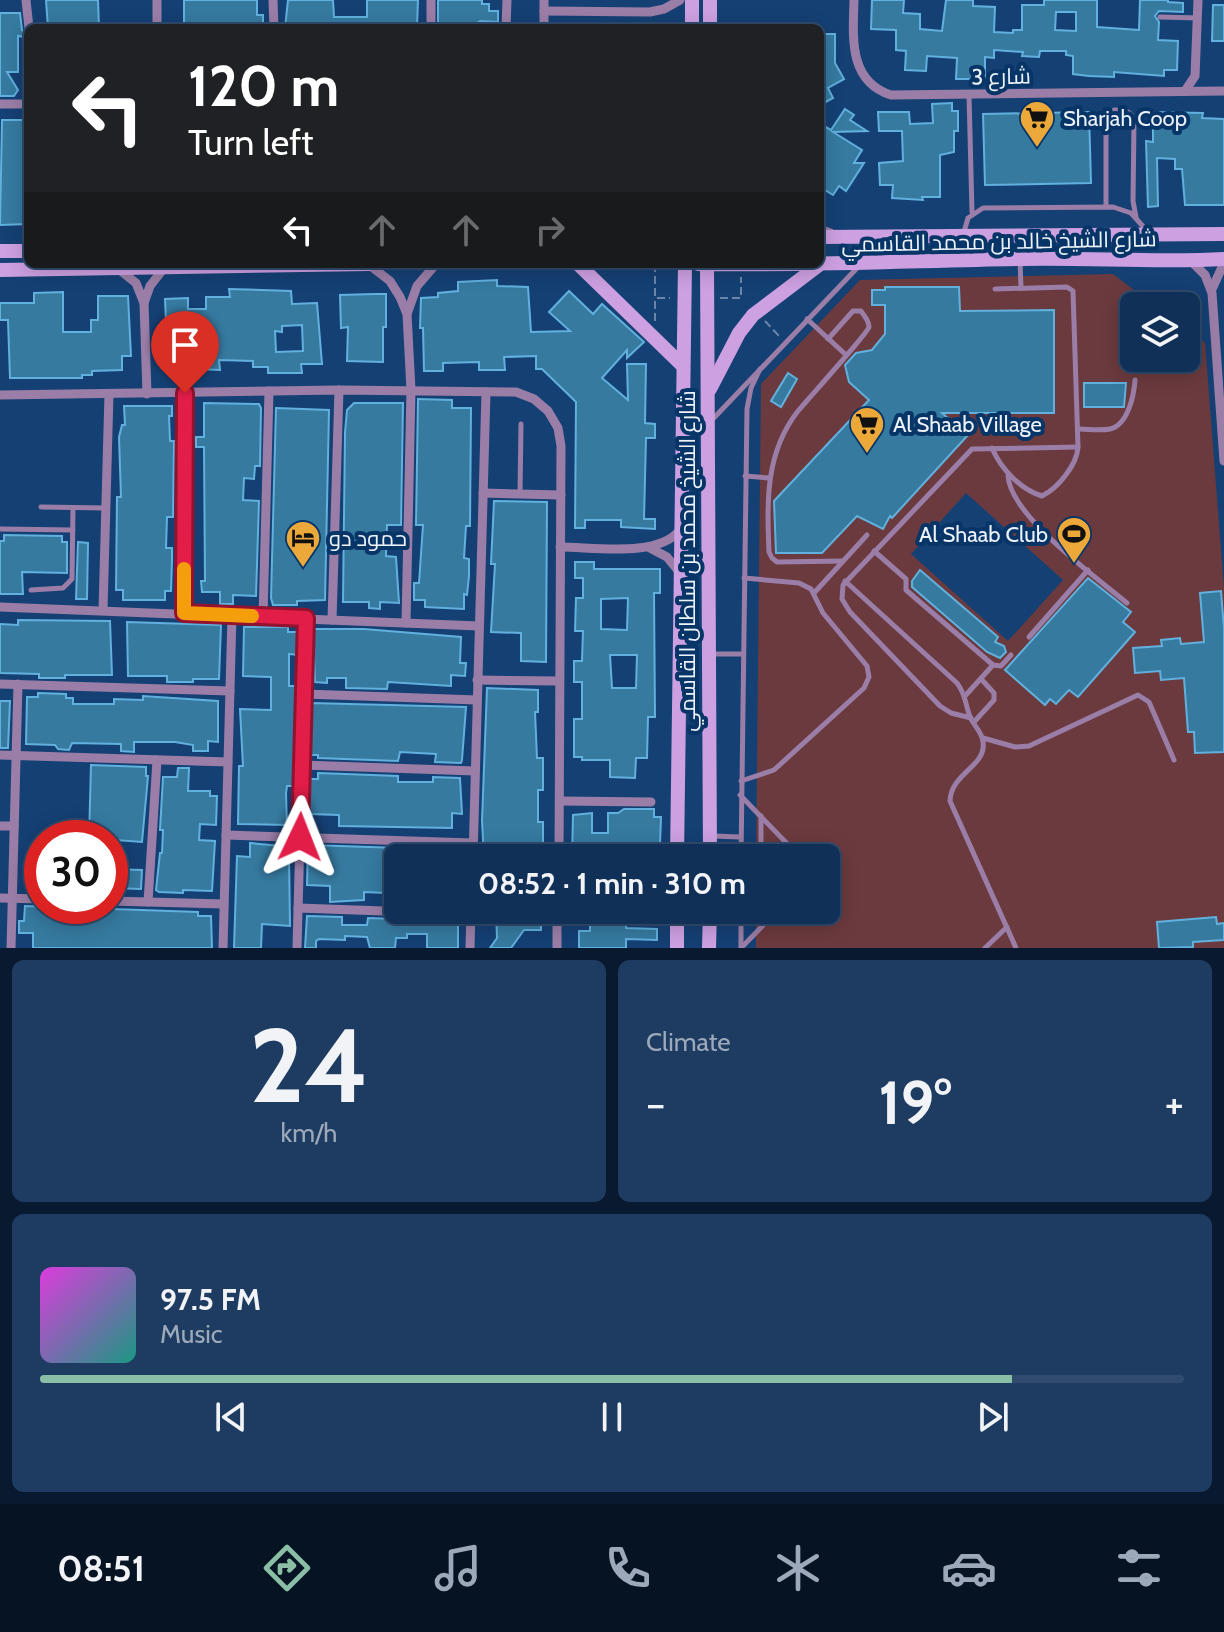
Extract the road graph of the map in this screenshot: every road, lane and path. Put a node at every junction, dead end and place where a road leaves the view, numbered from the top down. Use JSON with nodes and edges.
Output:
{"nodes":[{"id":1,"x":26,"y":0,"type":"edge"},
{"id":2,"x":157,"y":0,"type":"edge"},
{"id":3,"x":273,"y":0,"type":"edge"},
{"id":4,"x":431,"y":0,"type":"edge"},
{"id":5,"x":507,"y":0,"type":"edge"},
{"id":6,"x":544,"y":0,"type":"edge"},
{"id":7,"x":680,"y":0,"type":"edge"},
{"id":8,"x":692,"y":0,"type":"edge"},
{"id":9,"x":854,"y":0,"type":"edge"},
{"id":10,"x":1198,"y":0,"type":"edge"},
{"id":11,"x":710,"y":4,"type":"edge"},
{"id":12,"x":544,"y":11,"type":"junction"},
{"id":13,"x":1160,"y":17,"type":"dead end"},
{"id":14,"x":1198,"y":18,"type":"junction"},
{"id":15,"x":29,"y":24,"type":"edge"},
{"id":16,"x":157,"y":24,"type":"edge"},
{"id":17,"x":274,"y":24,"type":"edge"},
{"id":18,"x":431,"y":24,"type":"edge"},
{"id":19,"x":506,"y":24,"type":"edge"},
{"id":20,"x":544,"y":24,"type":"edge"},
{"id":21,"x":692,"y":24,"type":"edge"},
{"id":22,"x":713,"y":24,"type":"edge"},
{"id":23,"x":1195,"y":76,"type":"junction"},
{"id":24,"x":1185,"y":91,"type":"junction"},
{"id":25,"x":1205,"y":91,"type":"junction"},
{"id":26,"x":1224,"y":91,"type":"edge"},
{"id":27,"x":969,"y":95,"type":"junction"},
{"id":28,"x":0,"y":104,"type":"edge"},
{"id":29,"x":24,"y":104,"type":"edge"},
{"id":30,"x":1106,"y":207,"type":"junction"},
{"id":31,"x":972,"y":213,"type":"junction"},
{"id":32,"x":1136,"y":217,"type":"junction"},
{"id":33,"x":824,"y":228,"type":"edge"},
{"id":34,"x":1150,"y":234,"type":"junction"},
{"id":35,"x":1224,"y":234,"type":"edge"},
{"id":36,"x":964,"y":235,"type":"junction"},
{"id":37,"x":824,"y":237,"type":"edge"},
{"id":38,"x":851,"y":237,"type":"junction"},
{"id":39,"x":0,"y":251,"type":"edge"},
{"id":40,"x":24,"y":251,"type":"edge"},
{"id":41,"x":1020,"y":259,"type":"junction"},
{"id":42,"x":1191,"y":261,"type":"junction"},
{"id":43,"x":1224,"y":261,"type":"edge"},
{"id":44,"x":863,"y":262,"type":"junction"},
{"id":45,"x":824,"y":265,"type":"edge"},
{"id":46,"x":116,"y":268,"type":"joint"},
{"id":47,"x":164,"y":268,"type":"edge"},
{"id":48,"x":373,"y":268,"type":"edge"},
{"id":49,"x":433,"y":268,"type":"edge"},
{"id":50,"x":582,"y":268,"type":"edge"},
{"id":51,"x":685,"y":268,"type":"edge"},
{"id":52,"x":707,"y":268,"type":"edge"},
{"id":53,"x":815,"y":268,"type":"edge"},
{"id":54,"x":0,"y":270,"type":"edge"},
{"id":55,"x":1021,"y":288,"type":"junction"},
{"id":56,"x":995,"y":289,"type":"dead end"},
{"id":57,"x":1212,"y":293,"type":"junction"},
{"id":58,"x":655,"y":298,"type":"dead end"},
{"id":59,"x":144,"y":303,"type":"junction"},
{"id":60,"x":407,"y":314,"type":"junction"},
{"id":61,"x":807,"y":319,"type":"junction"},
{"id":62,"x":654,"y":338,"type":"junction"},
{"id":63,"x":828,"y":339,"type":"junction"},
{"id":64,"x":845,"y":354,"type":"junction"},
{"id":65,"x":683,"y":366,"type":"junction"},
{"id":66,"x":760,"y":369,"type":"junction"},
{"id":67,"x":1221,"y":374,"type":"edge"},
{"id":68,"x":1135,"y":380,"type":"dead end"},
{"id":69,"x":339,"y":390,"type":"junction"},
{"id":70,"x":411,"y":390,"type":"junction"},
{"id":71,"x":269,"y":391,"type":"junction"},
{"id":72,"x":486,"y":392,"type":"junction"},
{"id":73,"x":185,"y":393,"type":"junction"},
{"id":74,"x":708,"y":393,"type":"junction"},
{"id":75,"x":109,"y":394,"type":"junction"},
{"id":76,"x":147,"y":394,"type":"junction"},
{"id":77,"x":0,"y":395,"type":"edge"},
{"id":78,"x":521,"y":424,"type":"dead end"},
{"id":79,"x":708,"y":425,"type":"junction"},
{"id":80,"x":1078,"y":429,"type":"junction"},
{"id":81,"x":1078,"y":447,"type":"junction"},
{"id":82,"x":992,"y":448,"type":"junction"},
{"id":83,"x":1224,"y":461,"type":"edge"},
{"id":84,"x":1008,"y":474,"type":"junction"},
{"id":85,"x":745,"y":476,"type":"junction"},
{"id":86,"x":769,"y":478,"type":"junction"},
{"id":87,"x":483,"y":493,"type":"junction"},
{"id":88,"x":520,"y":494,"type":"junction"},
{"id":89,"x":561,"y":495,"type":"junction"},
{"id":90,"x":41,"y":507,"type":"dead end"},
{"id":91,"x":73,"y":508,"type":"junction"},
{"id":92,"x":106,"y":508,"type":"junction"},
{"id":93,"x":0,"y":529,"type":"edge"},
{"id":94,"x":73,"y":530,"type":"junction"},
{"id":95,"x":680,"y":530,"type":"junction"},
{"id":96,"x":867,"y":535,"type":"dead end"},
{"id":97,"x":560,"y":547,"type":"junction"},
{"id":98,"x":650,"y":548,"type":"junction"},
{"id":99,"x":874,"y":551,"type":"junction"},
{"id":100,"x":843,"y":561,"type":"junction"},
{"id":101,"x":1088,"y":570,"type":"junction"},
{"id":102,"x":680,"y":573,"type":"junction"},
{"id":103,"x":744,"y":578,"type":"junction"},
{"id":104,"x":845,"y":581,"type":"junction"},
{"id":105,"x":31,"y":590,"type":"dead end"},
{"id":106,"x":814,"y":593,"type":"junction"},
{"id":107,"x":1127,"y":603,"type":"dead end"},
{"id":108,"x":0,"y":607,"type":"edge"},
{"id":109,"x":103,"y":610,"type":"junction"},
{"id":110,"x":184,"y":613,"type":"junction"},
{"id":111,"x":232,"y":615,"type":"junction"},
{"id":112,"x":263,"y":617,"type":"junction"},
{"id":113,"x":306,"y":618,"type":"junction"},
{"id":114,"x":332,"y":620,"type":"junction"},
{"id":115,"x":406,"y":623,"type":"junction"},
{"id":116,"x":479,"y":626,"type":"junction"},
{"id":117,"x":1029,"y":637,"type":"dead end"},
{"id":118,"x":708,"y":654,"type":"junction"},
{"id":119,"x":743,"y":654,"type":"junction"},
{"id":120,"x":1011,"y":655,"type":"dead end"},
{"id":121,"x":993,"y":665,"type":"junction"},
{"id":122,"x":981,"y":679,"type":"junction"},
{"id":123,"x":477,"y":680,"type":"junction"},
{"id":124,"x":558,"y":681,"type":"junction"},
{"id":125,"x":0,"y":684,"type":"edge"},
{"id":126,"x":18,"y":684,"type":"junction"},
{"id":127,"x":230,"y":691,"type":"junction"},
{"id":128,"x":304,"y":694,"type":"junction"},
{"id":129,"x":965,"y":696,"type":"junction"},
{"id":130,"x":477,"y":700,"type":"junction"},
{"id":131,"x":972,"y":720,"type":"junction"},
{"id":132,"x":982,"y":737,"type":"junction"},
{"id":133,"x":0,"y":755,"type":"edge"},
{"id":134,"x":16,"y":755,"type":"junction"},
{"id":135,"x":157,"y":760,"type":"junction"},
{"id":136,"x":1174,"y":760,"type":"dead end"},
{"id":137,"x":228,"y":762,"type":"junction"},
{"id":138,"x":302,"y":765,"type":"junction"},
{"id":139,"x":475,"y":771,"type":"junction"},
{"id":140,"x":741,"y":781,"type":"junction"},
{"id":141,"x":740,"y":795,"type":"junction"},
{"id":142,"x":560,"y":801,"type":"junction"},
{"id":143,"x":651,"y":802,"type":"dead end"},
{"id":144,"x":761,"y":816,"type":"junction"},
{"id":145,"x":0,"y":826,"type":"edge"},
{"id":146,"x":14,"y":826,"type":"junction"},
{"id":147,"x":226,"y":835,"type":"junction"},
{"id":148,"x":710,"y":836,"type":"junction"},
{"id":149,"x":300,"y":837,"type":"junction"},
{"id":150,"x":740,"y":837,"type":"junction"},
{"id":151,"x":473,"y":843,"type":"joint"},
{"id":152,"x":559,"y":844,"type":"edge"},
{"id":153,"x":677,"y":844,"type":"edge"},
{"id":154,"x":710,"y":844,"type":"edge"},
{"id":155,"x":740,"y":844,"type":"edge"},
{"id":156,"x":761,"y":844,"type":"edge"},
{"id":157,"x":788,"y":844,"type":"edge"},
{"id":158,"x":0,"y":898,"type":"edge"},
{"id":159,"x":12,"y":898,"type":"junction"},
{"id":160,"x":24,"y":898,"type":"edge"},
{"id":161,"x":128,"y":901,"type":"edge"},
{"id":162,"x":148,"y":902,"type":"junction"},
{"id":163,"x":224,"y":904,"type":"junction"},
{"id":164,"x":298,"y":908,"type":"junction"},
{"id":165,"x":384,"y":910,"type":"edge"},
{"id":166,"x":470,"y":924,"type":"edge"},
{"id":167,"x":557,"y":924,"type":"edge"},
{"id":168,"x":677,"y":924,"type":"edge"},
{"id":169,"x":710,"y":924,"type":"edge"},
{"id":170,"x":741,"y":924,"type":"edge"},
{"id":171,"x":761,"y":926,"type":"edge"},
{"id":172,"x":1007,"y":927,"type":"junction"},
{"id":173,"x":11,"y":948,"type":"edge"},
{"id":174,"x":223,"y":948,"type":"edge"},
{"id":175,"x":297,"y":948,"type":"edge"},
{"id":176,"x":470,"y":948,"type":"edge"},
{"id":177,"x":557,"y":948,"type":"edge"},
{"id":178,"x":677,"y":948,"type":"edge"},
{"id":179,"x":709,"y":948,"type":"edge"},
{"id":180,"x":741,"y":948,"type":"edge"},
{"id":181,"x":985,"y":948,"type":"edge"},
{"id":182,"x":1016,"y":948,"type":"edge"}],
"edges":[{"from":1,"to":15,"type":"street"},
{"from":2,"to":16,"type":"street"},
{"from":3,"to":17,"type":"street"},
{"from":4,"to":18,"type":"street"},
{"from":5,"to":19,"type":"street"},
{"from":6,"to":12,"type":"street"},
{"from":7,"to":12,"type":"street"},
{"from":8,"to":21,"type":"main road"},
{"from":9,"to":27,"type":"street","name":"شارع 3"},
{"from":10,"to":14,"type":"street"},
{"from":11,"to":22,"type":"main road"},
{"from":12,"to":20,"type":"street"},
{"from":13,"to":14,"type":"lane"},
{"from":14,"to":23,"type":"street"},
{"from":23,"to":24,"type":"street"},
{"from":23,"to":25,"type":"street"},
{"from":24,"to":25,"type":"street","name":"شارع 3"},
{"from":24,"to":27,"type":"street","name":"شارع 3"},
{"from":25,"to":26,"type":"street","name":"شارع 3"},
{"from":27,"to":31,"type":"lane"},
{"from":28,"to":29,"type":"street"},
{"from":30,"to":31,"type":"lane"},
{"from":30,"to":32,"type":"lane"},
{"from":30,"to":32,"type":"lane"},
{"from":31,"to":36,"type":"lane"},
{"from":32,"to":34,"type":"lane"},
{"from":33,"to":38,"type":"lane"},
{"from":34,"to":35,"type":"main road","name":"شارع الشيخ خالد بن محمد القاسمي"},
{"from":34,"to":36,"type":"main road","name":"شارع الشيخ خالد بن محمد القاسمي"},
{"from":36,"to":38,"type":"main road","name":"شارع الشيخ خالد بن محمد القاسمي"},
{"from":37,"to":38,"type":"main road","name":"شارع الشيخ خالد بن محمد القاسمي"},
{"from":39,"to":40,"type":"main road"},
{"from":41,"to":42,"type":"main road","name":"شارع الشيخ خالد بن محمد القاسمي"},
{"from":41,"to":44,"type":"main road","name":"شارع الشيخ خالد بن محمد القاسمي"},
{"from":41,"to":55,"type":"lane"},
{"from":42,"to":43,"type":"main road","name":"شارع الشيخ خالد بن محمد القاسمي"},
{"from":42,"to":57,"type":"street"},
{"from":43,"to":57,"type":"street"},
{"from":44,"to":45,"type":"main road","name":"شارع الشيخ خالد بن محمد القاسمي"},
{"from":44,"to":61,"type":"lane"},
{"from":46,"to":54,"type":"main road"},
{"from":46,"to":59,"type":"street"},
{"from":47,"to":59,"type":"street"},
{"from":48,"to":60,"type":"street"},
{"from":49,"to":60,"type":"street"},
{"from":50,"to":62,"type":"main road"},
{"from":51,"to":65,"type":"main road","name":"شارع الشيخ محمد بن سلطان القاسمي"},
{"from":52,"to":74,"type":"main road","name":"شارع الشيخ محمد بن سلطان القاسمي"},
{"from":53,"to":74,"type":"main road"},
{"from":55,"to":56,"type":"lane"},
{"from":55,"to":80,"type":"lane"},
{"from":57,"to":67,"type":"street"},
{"from":58,"to":62,"type":"path"},
{"from":59,"to":76,"type":"street"},
{"from":60,"to":70,"type":"street"},
{"from":61,"to":63,"type":"lane"},
{"from":61,"to":66,"type":"lane"},
{"from":62,"to":65,"type":"main road"},
{"from":63,"to":64,"type":"lane"},
{"from":63,"to":64,"type":"lane"},
{"from":64,"to":86,"type":"lane"},
{"from":65,"to":95,"type":"main road","name":"شارع الشيخ محمد بن سلطان القاسمي"},
{"from":66,"to":79,"type":"lane"},
{"from":66,"to":85,"type":"lane"},
{"from":67,"to":83,"type":"street"},
{"from":68,"to":80,"type":"lane"},
{"from":69,"to":70,"type":"street"},
{"from":69,"to":71,"type":"street"},
{"from":69,"to":114,"type":"street"},
{"from":70,"to":72,"type":"street"},
{"from":70,"to":115,"type":"street"},
{"from":71,"to":73,"type":"street"},
{"from":71,"to":112,"type":"street"},
{"from":72,"to":87,"type":"street"},
{"from":72,"to":89,"type":"street"},
{"from":73,"to":76,"type":"street"},
{"from":73,"to":110,"type":"street"},
{"from":74,"to":79,"type":"main road","name":"شارع الشيخ محمد بن سلطان القاسمي"},
{"from":75,"to":76,"type":"street"},
{"from":75,"to":77,"type":"street"},
{"from":75,"to":92,"type":"street"},
{"from":78,"to":88,"type":"lane"},
{"from":79,"to":118,"type":"main road","name":"شارع الشيخ محمد بن سلطان القاسمي"},
{"from":80,"to":81,"type":"lane"},
{"from":81,"to":82,"type":"lane"},
{"from":81,"to":84,"type":"lane"},
{"from":82,"to":84,"type":"lane"},
{"from":82,"to":99,"type":"lane"},
{"from":84,"to":101,"type":"lane"},
{"from":85,"to":86,"type":"lane"},
{"from":85,"to":103,"type":"lane"},
{"from":86,"to":100,"type":"lane"},
{"from":87,"to":88,"type":"street"},
{"from":87,"to":116,"type":"street"},
{"from":88,"to":89,"type":"street"},
{"from":89,"to":97,"type":"street"},
{"from":90,"to":91,"type":"lane"},
{"from":91,"to":92,"type":"lane"},
{"from":91,"to":94,"type":"lane"},
{"from":92,"to":109,"type":"street"},
{"from":93,"to":94,"type":"lane"},
{"from":94,"to":105,"type":"lane"},
{"from":95,"to":98,"type":"street"},
{"from":95,"to":102,"type":"main road","name":"شارع الشيخ محمد بن سلطان القاسمي"},
{"from":96,"to":100,"type":"lane"},
{"from":97,"to":98,"type":"street"},
{"from":97,"to":124,"type":"street"},
{"from":98,"to":102,"type":"street"},
{"from":99,"to":104,"type":"lane"},
{"from":99,"to":121,"type":"lane"},
{"from":100,"to":106,"type":"lane"},
{"from":101,"to":107,"type":"lane"},
{"from":101,"to":117,"type":"lane"},
{"from":102,"to":153,"type":"main road","name":"شارع الشيخ محمد بن سلطان القاسمي"},
{"from":103,"to":106,"type":"lane"},
{"from":103,"to":119,"type":"lane"},
{"from":104,"to":129,"type":"lane"},
{"from":104,"to":131,"type":"lane"},
{"from":106,"to":140,"type":"lane"},
{"from":108,"to":109,"type":"street"},
{"from":109,"to":110,"type":"street"},
{"from":110,"to":111,"type":"street"},
{"from":111,"to":112,"type":"street"},
{"from":111,"to":127,"type":"street"},
{"from":112,"to":113,"type":"street"},
{"from":113,"to":114,"type":"street"},
{"from":113,"to":128,"type":"street"},
{"from":114,"to":115,"type":"street"},
{"from":115,"to":116,"type":"street"},
{"from":116,"to":123,"type":"street"},
{"from":118,"to":119,"type":"lane"},
{"from":118,"to":148,"type":"main road","name":"شارع الشيخ محمد بن سلطان القاسمي"},
{"from":119,"to":140,"type":"lane"},
{"from":120,"to":121,"type":"lane"},
{"from":121,"to":122,"type":"lane"},
{"from":122,"to":129,"type":"lane"},
{"from":122,"to":131,"type":"lane"},
{"from":123,"to":124,"type":"street"},
{"from":123,"to":130,"type":"street"},
{"from":124,"to":142,"type":"street"},
{"from":125,"to":126,"type":"street"},
{"from":126,"to":127,"type":"street"},
{"from":126,"to":134,"type":"street"},
{"from":127,"to":137,"type":"street"},
{"from":128,"to":130,"type":"street"},
{"from":128,"to":138,"type":"street"},
{"from":129,"to":131,"type":"lane"},
{"from":130,"to":139,"type":"street"},
{"from":131,"to":132,"type":"lane"},
{"from":132,"to":136,"type":"lane"},
{"from":132,"to":172,"type":"lane"},
{"from":133,"to":134,"type":"street"},
{"from":134,"to":135,"type":"street"},
{"from":134,"to":146,"type":"street"},
{"from":135,"to":137,"type":"street"},
{"from":135,"to":162,"type":"street"},
{"from":137,"to":147,"type":"street"},
{"from":138,"to":139,"type":"street"},
{"from":138,"to":149,"type":"street"},
{"from":139,"to":151,"type":"street"},
{"from":140,"to":141,"type":"lane"},
{"from":141,"to":144,"type":"lane"},
{"from":141,"to":150,"type":"lane"},
{"from":142,"to":143,"type":"street"},
{"from":142,"to":152,"type":"street"},
{"from":144,"to":156,"type":"lane"},
{"from":144,"to":157,"type":"lane"},
{"from":145,"to":146,"type":"street"},
{"from":146,"to":159,"type":"street"},
{"from":147,"to":149,"type":"street"},
{"from":147,"to":163,"type":"street"},
{"from":148,"to":150,"type":"lane"},
{"from":148,"to":154,"type":"main road","name":"شارع الشيخ محمد بن سلطان القاسمي"},
{"from":149,"to":151,"type":"street"},
{"from":149,"to":164,"type":"street"},
{"from":150,"to":155,"type":"lane"},
{"from":158,"to":159,"type":"street"},
{"from":159,"to":160,"type":"street"},
{"from":159,"to":173,"type":"street"},
{"from":161,"to":162,"type":"street"},
{"from":162,"to":163,"type":"street"},
{"from":163,"to":174,"type":"street"},
{"from":164,"to":165,"type":"street"},
{"from":164,"to":175,"type":"street"},
{"from":166,"to":176,"type":"street"},
{"from":167,"to":177,"type":"street"},
{"from":168,"to":178,"type":"main road"},
{"from":169,"to":179,"type":"main road"},
{"from":170,"to":180,"type":"lane"},
{"from":171,"to":180,"type":"lane"},
{"from":172,"to":181,"type":"lane"},
{"from":172,"to":182,"type":"lane"}]}
